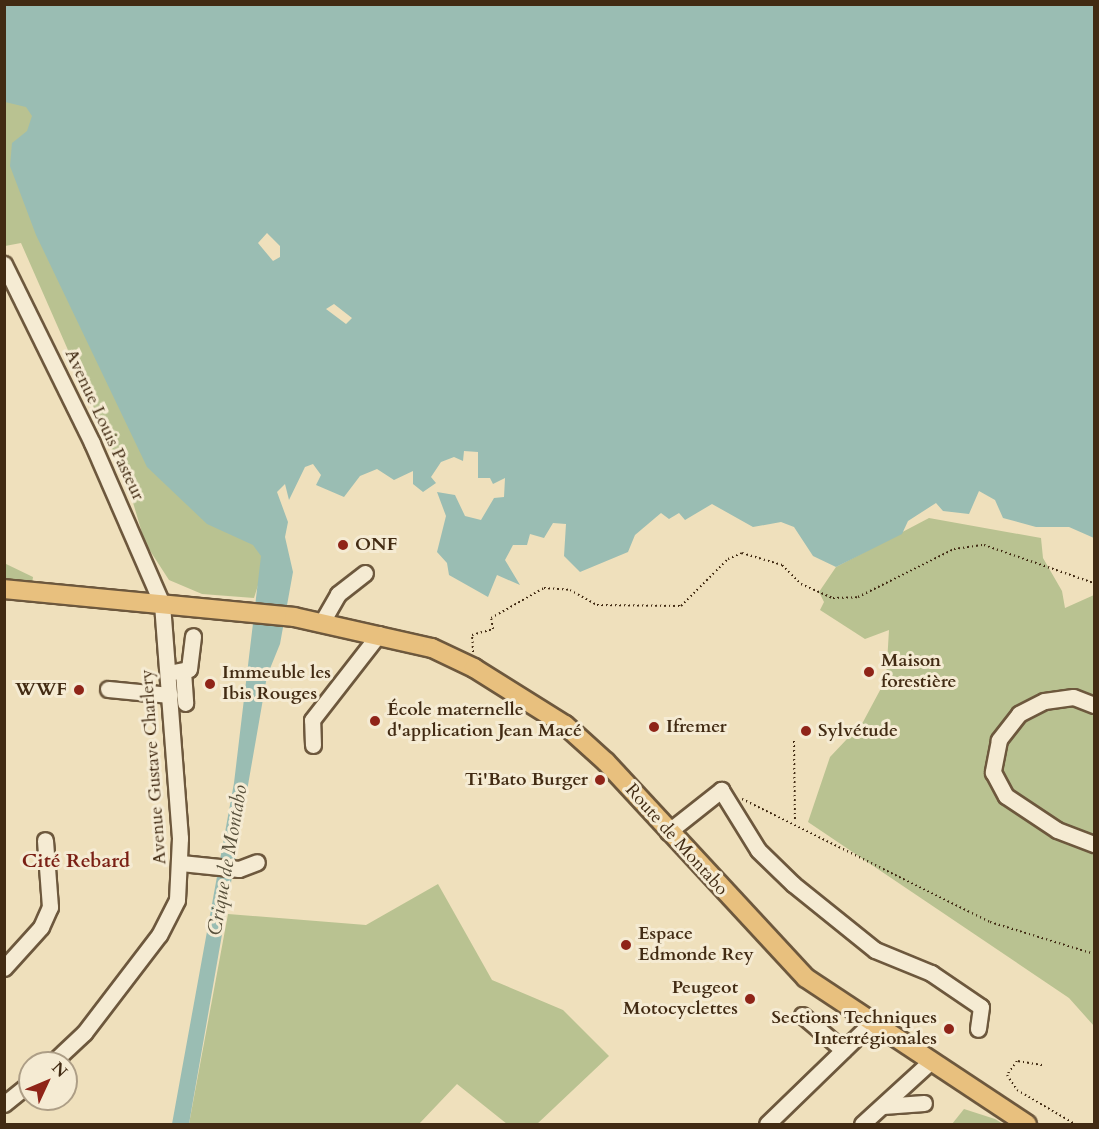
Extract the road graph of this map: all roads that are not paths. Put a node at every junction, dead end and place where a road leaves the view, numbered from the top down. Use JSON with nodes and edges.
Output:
{"nodes":[{"id":1,"x":4,"y":264,"type":"edge"},
{"id":2,"x":365,"y":573,"type":"dead end"},
{"id":3,"x":4,"y":589,"type":"edge"},
{"id":4,"x":162,"y":604,"type":"junction"},
{"id":5,"x":322,"y":622,"type":"junction"},
{"id":6,"x":379,"y":634,"type":"junction"},
{"id":7,"x":193,"y":636,"type":"dead end"},
{"id":8,"x":175,"y":672,"type":"junction"},
{"id":9,"x":108,"y":689,"type":"dead end"},
{"id":10,"x":170,"y":694,"type":"junction"},
{"id":11,"x":185,"y":704,"type":"dead end"},
{"id":12,"x":1095,"y":705,"type":"edge"},
{"id":13,"x":314,"y":745,"type":"dead end"},
{"id":14,"x":668,"y":832,"type":"junction"},
{"id":15,"x":45,"y":840,"type":"dead end"},
{"id":16,"x":1095,"y":844,"type":"edge"},
{"id":17,"x":257,"y":862,"type":"dead end"},
{"id":18,"x":181,"y":863,"type":"junction"},
{"id":19,"x":4,"y":968,"type":"edge"},
{"id":20,"x":802,"y":1015,"type":"dead end"},
{"id":21,"x":869,"y":1025,"type":"junction"},
{"id":22,"x":978,"y":1029,"type":"dead end"},
{"id":23,"x":843,"y":1050,"type":"junction"},
{"id":24,"x":65,"y":1051,"type":"edge"},
{"id":25,"x":930,"y":1062,"type":"junction"},
{"id":26,"x":18,"y":1093,"type":"edge"},
{"id":27,"x":924,"y":1103,"type":"dead end"},
{"id":28,"x":4,"y":1104,"type":"edge"},
{"id":29,"x":883,"y":1106,"type":"junction"},
{"id":30,"x":767,"y":1125,"type":"edge"},
{"id":31,"x":862,"y":1125,"type":"edge"},
{"id":32,"x":1027,"y":1125,"type":"edge"}],
"edges":[{"from":1,"to":4,"type":"street","name":"Avenue Louis Pasteur"},
{"from":2,"to":5,"type":"street"},
{"from":3,"to":4,"type":"main road"},
{"from":4,"to":5,"type":"main road","name":"Route de Montabo"},
{"from":4,"to":8,"type":"street","name":"Avenue Gustave Charlery"},
{"from":5,"to":6,"type":"main road","name":"Route de Montabo"},
{"from":6,"to":13,"type":"street"},
{"from":6,"to":14,"type":"main road","name":"Route de Montabo"},
{"from":7,"to":8,"type":"street"},
{"from":8,"to":10,"type":"street","name":"Avenue Gustave Charlery"},
{"from":8,"to":11,"type":"street"},
{"from":9,"to":10,"type":"street"},
{"from":10,"to":18,"type":"street","name":"Avenue Gustave Charlery"},
{"from":12,"to":16,"type":"street"},
{"from":14,"to":21,"type":"main road","name":"Route de Montabo"},
{"from":14,"to":22,"type":"street"},
{"from":15,"to":19,"type":"street"},
{"from":17,"to":18,"type":"street"},
{"from":18,"to":24,"type":"street","name":"Avenue Gustave Charlery"},
{"from":20,"to":23,"type":"street"},
{"from":21,"to":23,"type":"street"},
{"from":21,"to":25,"type":"main road","name":"Route de Montabo"},
{"from":23,"to":30,"type":"street"},
{"from":25,"to":29,"type":"street"},
{"from":25,"to":32,"type":"main road","name":"Route de Montabo"},
{"from":26,"to":28,"type":"street"},
{"from":27,"to":29,"type":"street"},
{"from":29,"to":31,"type":"street"}]}
